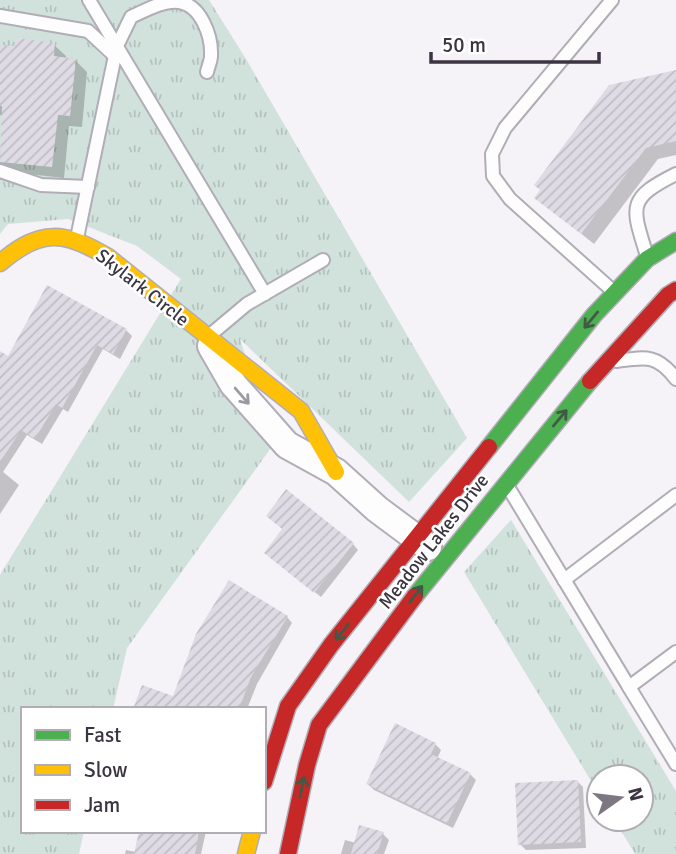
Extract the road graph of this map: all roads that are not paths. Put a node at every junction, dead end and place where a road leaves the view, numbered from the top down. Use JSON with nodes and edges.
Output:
{"nodes":[{"id":1,"x":89,"y":0,"type":"edge"},
{"id":2,"x":612,"y":0,"type":"edge"},
{"id":3,"x":0,"y":16,"type":"edge"},
{"id":4,"x":116,"y":51,"type":"junction"},
{"id":5,"x":207,"y":72,"type":"dead end"},
{"id":6,"x":0,"y":171,"type":"edge"},
{"id":7,"x":676,"y":174,"type":"edge"},
{"id":8,"x":88,"y":187,"type":"junction"},
{"id":9,"x":77,"y":239,"type":"junction"},
{"id":10,"x":676,"y":241,"type":"edge"},
{"id":11,"x":647,"y":259,"type":"junction"},
{"id":12,"x":323,"y":260,"type":"dead end"},
{"id":13,"x":0,"y":263,"type":"edge"},
{"id":14,"x":676,"y":290,"type":"edge"},
{"id":15,"x":615,"y":293,"type":"junction"},
{"id":16,"x":265,"y":294,"type":"junction"},
{"id":17,"x":207,"y":338,"type":"junction"},
{"id":18,"x":606,"y":362,"type":"junction"},
{"id":19,"x":676,"y":379,"type":"edge"},
{"id":20,"x":495,"y":467,"type":"junction"},
{"id":21,"x":676,"y":495,"type":"edge"},
{"id":22,"x":416,"y":538,"type":"junction"},
{"id":23,"x":444,"y":558,"type":"junction"},
{"id":24,"x":564,"y":580,"type":"junction"},
{"id":25,"x":676,"y":652,"type":"edge"},
{"id":26,"x":629,"y":687,"type":"junction"},
{"id":27,"x":676,"y":735,"type":"edge"},
{"id":28,"x":664,"y":744,"type":"junction"},
{"id":29,"x":676,"y":764,"type":"edge"},
{"id":30,"x":266,"y":776,"type":"edge"},
{"id":31,"x":251,"y":833,"type":"edge"},
{"id":32,"x":246,"y":854,"type":"edge"},
{"id":33,"x":288,"y":854,"type":"edge"}],
"edges":[{"from":1,"to":4,"type":"lane"},
{"from":2,"to":15,"type":"lane"},
{"from":3,"to":4,"type":"lane"},
{"from":4,"to":5,"type":"lane"},
{"from":4,"to":8,"type":"lane"},
{"from":4,"to":16,"type":"lane"},
{"from":6,"to":8,"type":"lane"},
{"from":7,"to":11,"type":"lane"},
{"from":8,"to":9,"type":"lane"},
{"from":9,"to":13,"type":"street","name":"Skylark Circle"},
{"from":9,"to":17,"type":"street","name":"Skylark Circle"},
{"from":10,"to":11,"type":"street","name":"Meadow Lakes Drive"},
{"from":11,"to":15,"type":"street","name":"Meadow Lakes Drive"},
{"from":12,"to":16,"type":"lane"},
{"from":14,"to":18,"type":"street","name":"Meadow Lakes Drive"},
{"from":15,"to":20,"type":"street","name":"Meadow Lakes Drive","one_way":true},
{"from":16,"to":17,"type":"lane"},
{"from":17,"to":22,"type":"street","name":"Skylark Circle"},
{"from":18,"to":19,"type":"lane"},
{"from":20,"to":18,"type":"street","name":"Meadow Lakes Drive","one_way":true},
{"from":20,"to":22,"type":"street","name":"Meadow Lakes Drive"},
{"from":20,"to":23,"type":"street","name":"Meadow Lakes Drive"},
{"from":20,"to":24,"type":"lane"},
{"from":21,"to":24,"type":"lane"},
{"from":22,"to":23,"type":"street","name":"Skylark Circle"},
{"from":22,"to":30,"type":"street","name":"Meadow Lakes Drive","one_way":true},
{"from":33,"to":23,"type":"street","name":"Meadow Lakes Drive","one_way":true},
{"from":24,"to":26,"type":"lane"},
{"from":25,"to":26,"type":"lane"},
{"from":26,"to":28,"type":"lane"},
{"from":27,"to":28,"type":"lane"},
{"from":28,"to":29,"type":"lane"},
{"from":31,"to":32,"type":"street"}]}
